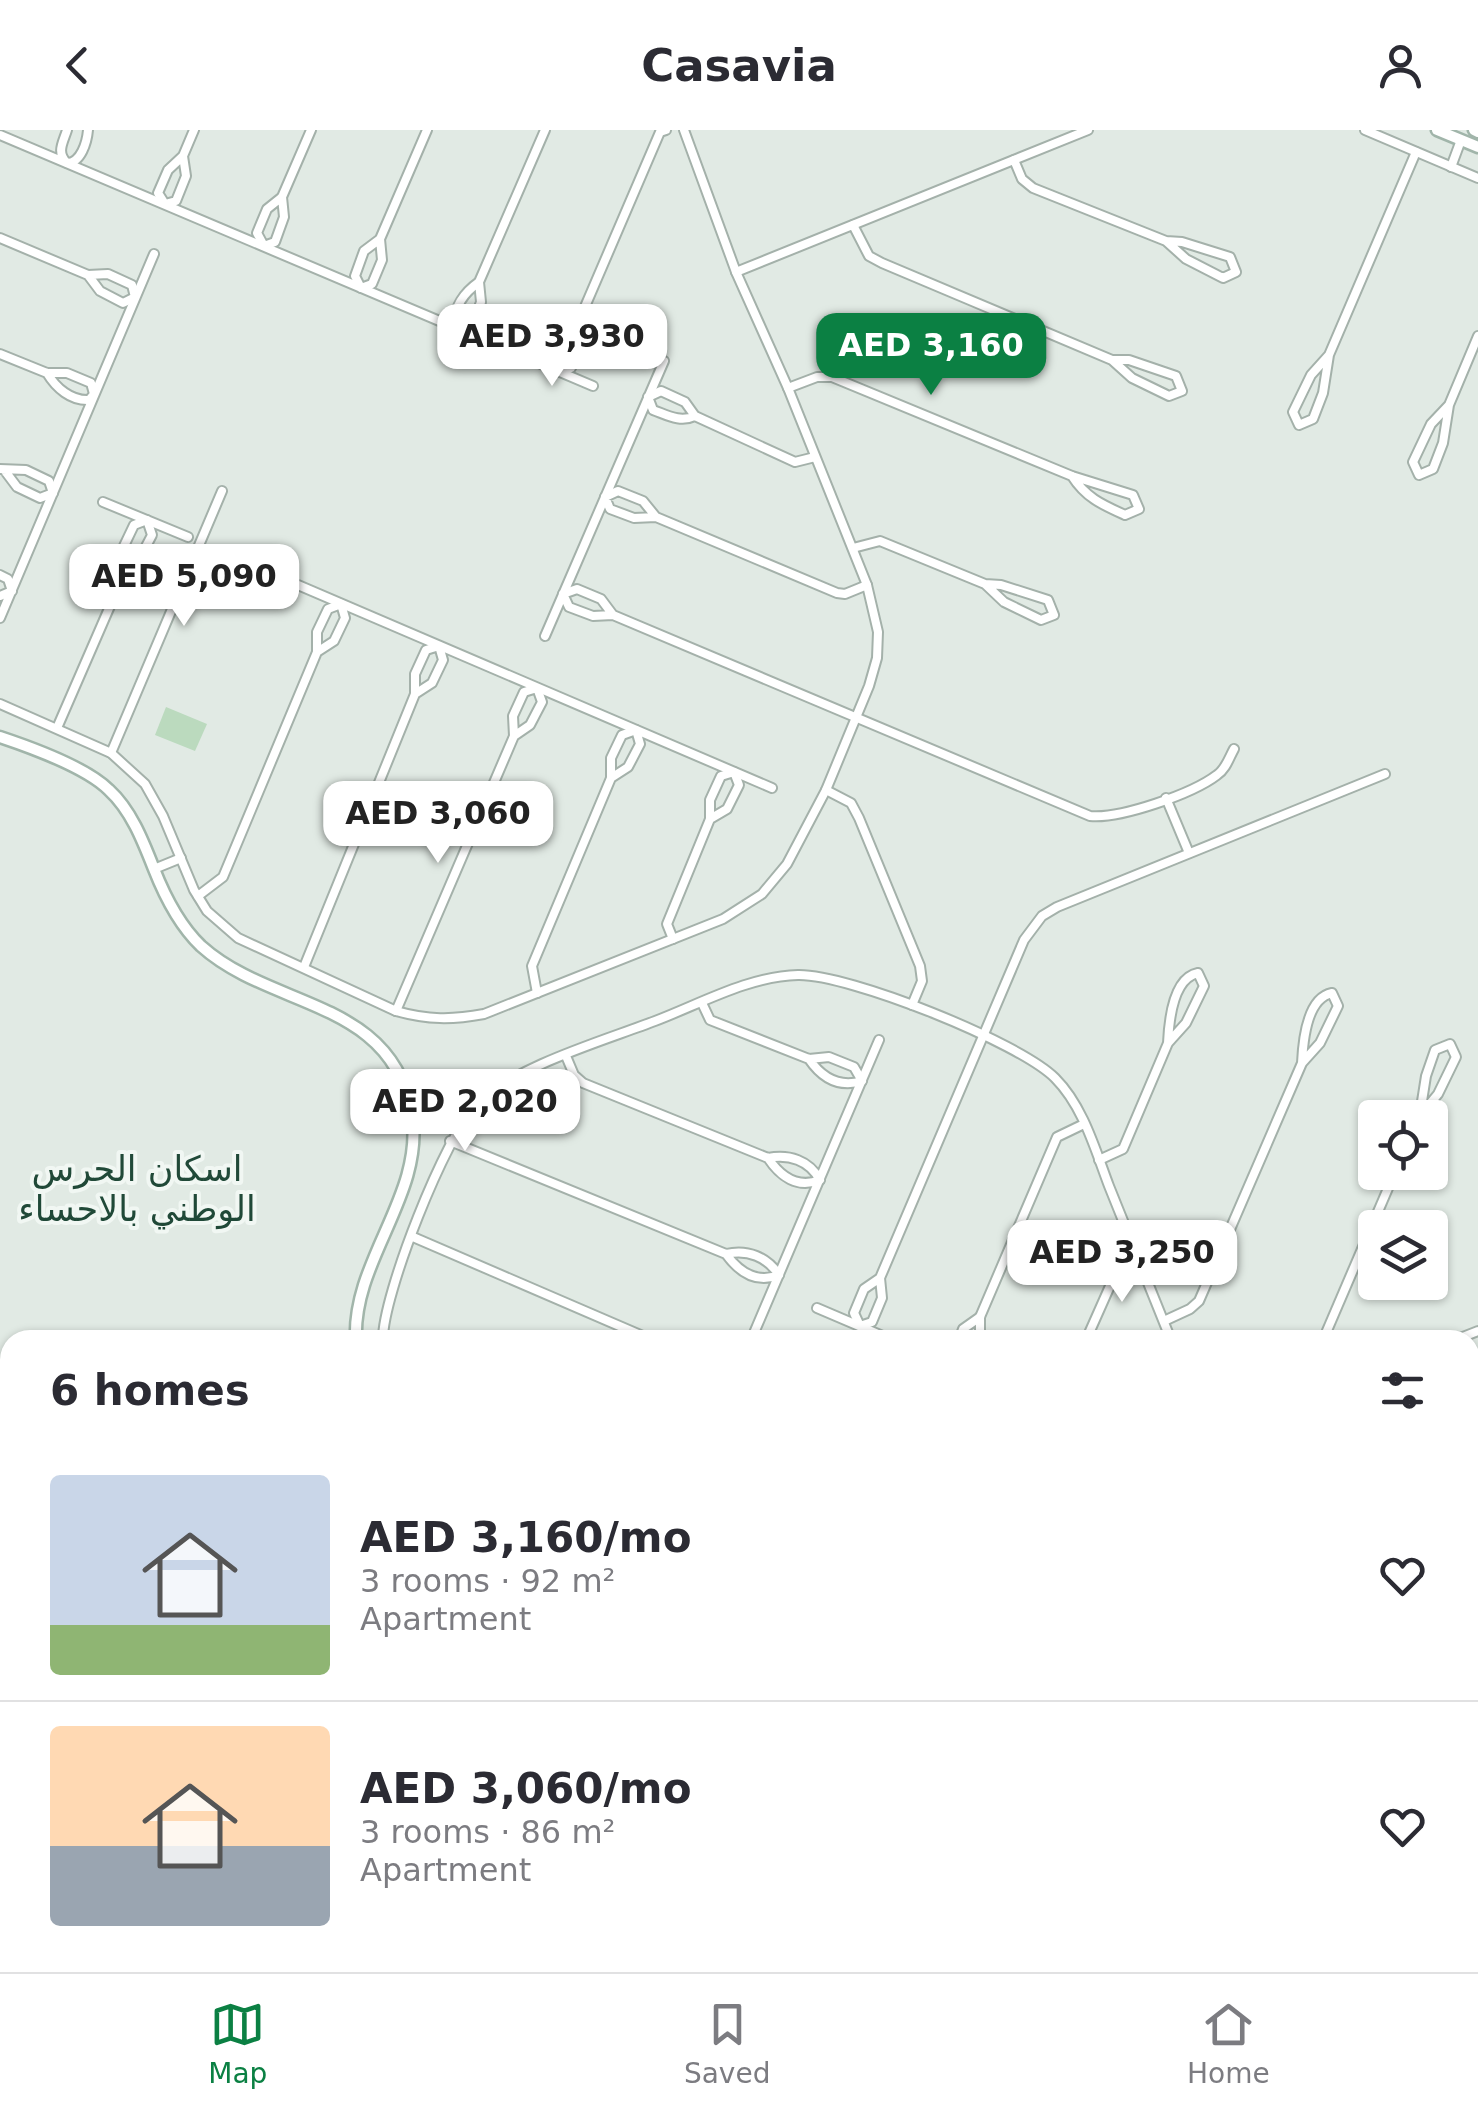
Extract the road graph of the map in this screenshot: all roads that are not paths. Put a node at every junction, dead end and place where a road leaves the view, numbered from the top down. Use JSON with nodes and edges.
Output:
{"nodes":[{"id":1,"x":68,"y":130,"type":"edge"},
{"id":2,"x":88,"y":130,"type":"edge"},
{"id":3,"x":194,"y":130,"type":"edge"},
{"id":4,"x":311,"y":130,"type":"edge"},
{"id":5,"x":427,"y":130,"type":"edge"},
{"id":6,"x":545,"y":130,"type":"edge"},
{"id":7,"x":666,"y":130,"type":"edge"},
{"id":8,"x":684,"y":130,"type":"edge"},
{"id":9,"x":1088,"y":130,"type":"edge"},
{"id":10,"x":1365,"y":130,"type":"edge"},
{"id":11,"x":1437,"y":130,"type":"edge"},
{"id":12,"x":0,"y":134,"type":"edge"},
{"id":13,"x":1461,"y":140,"type":"junction"},
{"id":14,"x":1478,"y":148,"type":"edge"},
{"id":15,"x":1416,"y":152,"type":"junction"},
{"id":16,"x":183,"y":156,"type":"junction"},
{"id":17,"x":1014,"y":160,"type":"junction"},
{"id":18,"x":66,"y":163,"type":"junction"},
{"id":19,"x":1451,"y":167,"type":"junction"},
{"id":20,"x":1478,"y":178,"type":"edge"},
{"id":21,"x":282,"y":197,"type":"junction"},
{"id":22,"x":165,"y":204,"type":"junction"},
{"id":23,"x":853,"y":224,"type":"junction"},
{"id":24,"x":0,"y":238,"type":"edge"},
{"id":25,"x":380,"y":239,"type":"junction"},
{"id":26,"x":1166,"y":241,"type":"junction"},
{"id":27,"x":264,"y":246,"type":"junction"},
{"id":28,"x":154,"y":254,"type":"dead end"},
{"id":29,"x":736,"y":272,"type":"junction"},
{"id":30,"x":88,"y":275,"type":"junction"},
{"id":31,"x":479,"y":282,"type":"junction"},
{"id":32,"x":361,"y":288,"type":"junction"},
{"id":33,"x":136,"y":297,"type":"junction"},
{"id":34,"x":578,"y":323,"type":"junction"},
{"id":35,"x":461,"y":330,"type":"junction"},
{"id":36,"x":1478,"y":336,"type":"edge"},
{"id":37,"x":0,"y":354,"type":"edge"},
{"id":38,"x":1329,"y":355,"type":"junction"},
{"id":39,"x":1112,"y":360,"type":"junction"},
{"id":40,"x":664,"y":361,"type":"dead end"},
{"id":41,"x":559,"y":372,"type":"junction"},
{"id":42,"x":47,"y":373,"type":"junction"},
{"id":43,"x":593,"y":386,"type":"dead end"},
{"id":44,"x":788,"y":388,"type":"junction"},
{"id":45,"x":94,"y":394,"type":"junction"},
{"id":46,"x":648,"y":397,"type":"junction"},
{"id":47,"x":1449,"y":405,"type":"junction"},
{"id":48,"x":695,"y":416,"type":"junction"},
{"id":49,"x":815,"y":457,"type":"junction"},
{"id":50,"x":3,"y":470,"type":"edge"},
{"id":51,"x":1072,"y":476,"type":"junction"},
{"id":52,"x":222,"y":491,"type":"dead end"},
{"id":53,"x":53,"y":493,"type":"junction"},
{"id":54,"x":605,"y":497,"type":"junction"},
{"id":55,"x":102,"y":502,"type":"dead end"},
{"id":56,"x":656,"y":517,"type":"junction"},
{"id":57,"x":148,"y":520,"type":"junction"},
{"id":58,"x":188,"y":537,"type":"dead end"},
{"id":59,"x":853,"y":548,"type":"junction"},
{"id":60,"x":127,"y":566,"type":"junction"},
{"id":61,"x":0,"y":575,"type":"edge"},
{"id":62,"x":984,"y":584,"type":"junction"},
{"id":63,"x":867,"y":585,"type":"junction"},
{"id":64,"x":298,"y":586,"type":"dead end"},
{"id":65,"x":12,"y":590,"type":"junction"},
{"id":66,"x":563,"y":594,"type":"junction"},
{"id":67,"x":0,"y":596,"type":"edge"},
{"id":68,"x":341,"y":604,"type":"junction"},
{"id":69,"x":613,"y":615,"type":"junction"},
{"id":70,"x":0,"y":618,"type":"edge"},
{"id":71,"x":545,"y":636,"type":"dead end"},
{"id":72,"x":439,"y":646,"type":"junction"},
{"id":73,"x":317,"y":652,"type":"junction"},
{"id":74,"x":537,"y":688,"type":"junction"},
{"id":75,"x":416,"y":694,"type":"junction"},
{"id":76,"x":0,"y":704,"type":"edge"},
{"id":77,"x":856,"y":718,"type":"junction"},
{"id":78,"x":57,"y":728,"type":"junction"},
{"id":79,"x":636,"y":730,"type":"junction"},
{"id":80,"x":514,"y":736,"type":"junction"},
{"id":81,"x":2,"y":737,"type":"edge"},
{"id":82,"x":1234,"y":749,"type":"dead end"},
{"id":83,"x":112,"y":753,"type":"junction"},
{"id":84,"x":734,"y":772,"type":"junction"},
{"id":85,"x":1385,"y":774,"type":"dead end"},
{"id":86,"x":612,"y":778,"type":"junction"},
{"id":87,"x":772,"y":788,"type":"dead end"},
{"id":88,"x":826,"y":790,"type":"junction"},
{"id":89,"x":1166,"y":798,"type":"junction"},
{"id":90,"x":710,"y":820,"type":"junction"},
{"id":91,"x":1188,"y":853,"type":"junction"},
{"id":92,"x":181,"y":858,"type":"junction"},
{"id":93,"x":154,"y":869,"type":"junction"},
{"id":94,"x":198,"y":896,"type":"junction"},
{"id":95,"x":672,"y":939,"type":"junction"},
{"id":96,"x":304,"y":967,"type":"junction"},
{"id":97,"x":537,"y":993,"type":"junction"},
{"id":98,"x":702,"y":1003,"type":"junction"},
{"id":99,"x":912,"y":1005,"type":"junction"},
{"id":100,"x":396,"y":1012,"type":"junction"},
{"id":101,"x":982,"y":1037,"type":"junction"},
{"id":102,"x":880,"y":1040,"type":"dead end"},
{"id":103,"x":1168,"y":1043,"type":"junction"},
{"id":104,"x":566,"y":1056,"type":"junction"},
{"id":105,"x":809,"y":1059,"type":"junction"},
{"id":106,"x":1302,"y":1063,"type":"junction"},
{"id":107,"x":862,"y":1081,"type":"junction"},
{"id":108,"x":1419,"y":1116,"type":"edge"},
{"id":109,"x":1084,"y":1124,"type":"junction"},
{"id":110,"x":450,"y":1141,"type":"junction"},
{"id":111,"x":768,"y":1158,"type":"junction"},
{"id":112,"x":1099,"y":1160,"type":"junction"},
{"id":113,"x":820,"y":1180,"type":"junction"},
{"id":114,"x":1387,"y":1190,"type":"edge"},
{"id":115,"x":412,"y":1237,"type":"junction"},
{"id":116,"x":1136,"y":1251,"type":"junction"},
{"id":117,"x":726,"y":1254,"type":"junction"},
{"id":118,"x":778,"y":1276,"type":"junction"},
{"id":119,"x":880,"y":1278,"type":"junction"},
{"id":120,"x":817,"y":1308,"type":"dead end"},
{"id":121,"x":980,"y":1317,"type":"junction"},
{"id":122,"x":1164,"y":1321,"type":"junction"},
{"id":123,"x":860,"y":1326,"type":"junction"},
{"id":124,"x":356,"y":1330,"type":"edge"},
{"id":125,"x":384,"y":1330,"type":"edge"},
{"id":126,"x":629,"y":1330,"type":"edge"},
{"id":127,"x":755,"y":1330,"type":"edge"},
{"id":128,"x":869,"y":1330,"type":"edge"},
{"id":129,"x":963,"y":1330,"type":"edge"},
{"id":130,"x":980,"y":1330,"type":"edge"},
{"id":131,"x":1090,"y":1330,"type":"edge"},
{"id":132,"x":1168,"y":1330,"type":"edge"},
{"id":133,"x":1327,"y":1330,"type":"edge"}],
"edges":[{"from":1,"to":18,"type":"street"},
{"from":2,"to":18,"type":"street"},
{"from":3,"to":16,"type":"street"},
{"from":4,"to":21,"type":"street"},
{"from":5,"to":25,"type":"street"},
{"from":6,"to":31,"type":"street"},
{"from":7,"to":34,"type":"street"},
{"from":8,"to":29,"type":"street"},
{"from":9,"to":17,"type":"street"},
{"from":10,"to":15,"type":"street"},
{"from":11,"to":13,"type":"main road"},
{"from":12,"to":18,"type":"street"},
{"from":13,"to":14,"type":"main road"},
{"from":13,"to":19,"type":"street"},
{"from":15,"to":19,"type":"street"},
{"from":15,"to":38,"type":"street"},
{"from":16,"to":22,"type":"street"},
{"from":16,"to":22,"type":"street"},
{"from":17,"to":23,"type":"street"},
{"from":17,"to":26,"type":"street"},
{"from":18,"to":22,"type":"street"},
{"from":19,"to":20,"type":"street"},
{"from":21,"to":27,"type":"street"},
{"from":21,"to":27,"type":"street"},
{"from":22,"to":27,"type":"street"},
{"from":23,"to":29,"type":"street"},
{"from":23,"to":39,"type":"street"},
{"from":24,"to":30,"type":"street"},
{"from":25,"to":32,"type":"street"},
{"from":25,"to":32,"type":"street"},
{"from":26,"to":26,"type":"street"},
{"from":27,"to":32,"type":"street"},
{"from":28,"to":33,"type":"street"},
{"from":29,"to":44,"type":"street"},
{"from":30,"to":33,"type":"street"},
{"from":30,"to":33,"type":"street"},
{"from":31,"to":35,"type":"street"},
{"from":31,"to":35,"type":"street"},
{"from":32,"to":35,"type":"street"},
{"from":33,"to":45,"type":"street"},
{"from":34,"to":41,"type":"street"},
{"from":34,"to":41,"type":"street"},
{"from":35,"to":41,"type":"street"},
{"from":36,"to":47,"type":"street"},
{"from":37,"to":42,"type":"street"},
{"from":38,"to":38,"type":"street"},
{"from":39,"to":39,"type":"street"},
{"from":40,"to":46,"type":"street"},
{"from":41,"to":43,"type":"street"},
{"from":42,"to":45,"type":"street"},
{"from":42,"to":45,"type":"street"},
{"from":44,"to":49,"type":"street"},
{"from":44,"to":51,"type":"street"},
{"from":45,"to":53,"type":"street"},
{"from":46,"to":48,"type":"street"},
{"from":46,"to":48,"type":"street"},
{"from":46,"to":54,"type":"street"},
{"from":47,"to":47,"type":"street"},
{"from":48,"to":49,"type":"street"},
{"from":49,"to":59,"type":"street"},
{"from":50,"to":53,"type":"street"},
{"from":50,"to":53,"type":"street"},
{"from":51,"to":51,"type":"street"},
{"from":52,"to":83,"type":"street"},
{"from":53,"to":65,"type":"street"},
{"from":54,"to":56,"type":"street"},
{"from":54,"to":56,"type":"street"},
{"from":54,"to":66,"type":"street"},
{"from":55,"to":57,"type":"street"},
{"from":56,"to":63,"type":"street"},
{"from":57,"to":58,"type":"street"},
{"from":57,"to":60,"type":"street"},
{"from":57,"to":60,"type":"street"},
{"from":59,"to":62,"type":"street"},
{"from":59,"to":63,"type":"street"},
{"from":60,"to":78,"type":"street"},
{"from":61,"to":65,"type":"street"},
{"from":62,"to":62,"type":"street"},
{"from":63,"to":77,"type":"street"},
{"from":64,"to":68,"type":"street"},
{"from":65,"to":67,"type":"street"},
{"from":65,"to":70,"type":"street"},
{"from":66,"to":69,"type":"street"},
{"from":66,"to":69,"type":"street"},
{"from":66,"to":71,"type":"street"},
{"from":68,"to":72,"type":"street"},
{"from":68,"to":73,"type":"street"},
{"from":68,"to":73,"type":"street"},
{"from":69,"to":77,"type":"street"},
{"from":72,"to":74,"type":"street"},
{"from":72,"to":75,"type":"street"},
{"from":72,"to":75,"type":"street"},
{"from":73,"to":94,"type":"street"},
{"from":74,"to":79,"type":"street"},
{"from":74,"to":80,"type":"street"},
{"from":74,"to":80,"type":"street"},
{"from":75,"to":96,"type":"street"},
{"from":76,"to":78,"type":"street"},
{"from":77,"to":88,"type":"street"},
{"from":77,"to":89,"type":"street"},
{"from":78,"to":83,"type":"street"},
{"from":79,"to":84,"type":"street"},
{"from":79,"to":86,"type":"street"},
{"from":79,"to":86,"type":"street"},
{"from":80,"to":100,"type":"street"},
{"from":81,"to":93,"type":"main road"},
{"from":82,"to":89,"type":"street"},
{"from":83,"to":92,"type":"street"},
{"from":84,"to":87,"type":"street"},
{"from":84,"to":90,"type":"street"},
{"from":84,"to":90,"type":"street"},
{"from":85,"to":91,"type":"street"},
{"from":86,"to":97,"type":"street"},
{"from":88,"to":95,"type":"street"},
{"from":88,"to":99,"type":"street"},
{"from":89,"to":91,"type":"street"},
{"from":90,"to":95,"type":"street"},
{"from":91,"to":101,"type":"street"},
{"from":92,"to":93,"type":"street"},
{"from":92,"to":94,"type":"street"},
{"from":93,"to":124,"type":"main road"},
{"from":94,"to":96,"type":"street"},
{"from":95,"to":97,"type":"street"},
{"from":96,"to":100,"type":"street"},
{"from":97,"to":100,"type":"street"},
{"from":98,"to":99,"type":"street"},
{"from":98,"to":104,"type":"street"},
{"from":98,"to":105,"type":"street"},
{"from":99,"to":101,"type":"street"},
{"from":101,"to":109,"type":"street"},
{"from":101,"to":119,"type":"street"},
{"from":102,"to":107,"type":"street"},
{"from":103,"to":103,"type":"street"},
{"from":103,"to":112,"type":"street"},
{"from":104,"to":110,"type":"street"},
{"from":104,"to":111,"type":"street"},
{"from":105,"to":107,"type":"street"},
{"from":105,"to":107,"type":"street"},
{"from":106,"to":106,"type":"street"},
{"from":106,"to":122,"type":"street"},
{"from":107,"to":113,"type":"street"},
{"from":108,"to":108,"type":"street"},
{"from":109,"to":112,"type":"street"},
{"from":109,"to":121,"type":"street"},
{"from":110,"to":115,"type":"street"},
{"from":110,"to":117,"type":"street"},
{"from":111,"to":113,"type":"street"},
{"from":111,"to":113,"type":"street"},
{"from":112,"to":116,"type":"street"},
{"from":113,"to":118,"type":"street"},
{"from":114,"to":133,"type":"street"},
{"from":115,"to":125,"type":"street"},
{"from":115,"to":126,"type":"street"},
{"from":116,"to":122,"type":"street"},
{"from":116,"to":131,"type":"street"},
{"from":117,"to":118,"type":"street"},
{"from":117,"to":118,"type":"street"},
{"from":118,"to":127,"type":"street"},
{"from":119,"to":123,"type":"street"},
{"from":119,"to":123,"type":"street"},
{"from":120,"to":123,"type":"street"},
{"from":121,"to":129,"type":"street"},
{"from":121,"to":130,"type":"street"},
{"from":122,"to":132,"type":"street"},
{"from":123,"to":128,"type":"street"}]}
